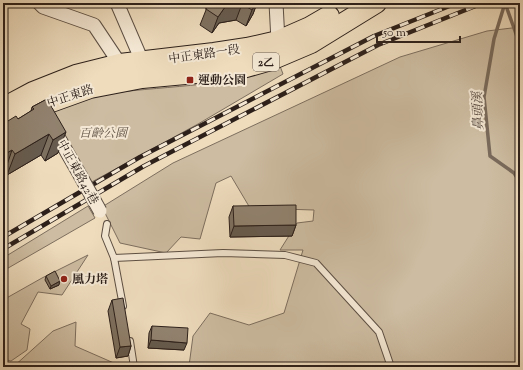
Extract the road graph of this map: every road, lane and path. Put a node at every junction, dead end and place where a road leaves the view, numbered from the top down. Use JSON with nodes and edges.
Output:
{"nodes":[{"id":1,"x":39,"y":3,"type":"edge"},
{"id":2,"x":117,"y":3,"type":"edge"},
{"id":3,"x":276,"y":3,"type":"edge"},
{"id":4,"x":351,"y":3,"type":"edge"},
{"id":5,"x":376,"y":3,"type":"edge"},
{"id":6,"x":278,"y":41,"type":"junction"},
{"id":7,"x":120,"y":64,"type":"junction"},
{"id":8,"x":142,"y":69,"type":"junction"},
{"id":9,"x":36,"y":99,"type":"junction"},
{"id":10,"x":3,"y":108,"type":"edge"},
{"id":11,"x":3,"y":127,"type":"edge"},
{"id":12,"x":100,"y":211,"type":"dead end"},
{"id":13,"x":107,"y":224,"type":"dead end"},
{"id":14,"x":114,"y":258,"type":"junction"},
{"id":15,"x":124,"y":313,"type":"edge"},
{"id":16,"x":129,"y":336,"type":"edge"},
{"id":17,"x":134,"y":367,"type":"edge"},
{"id":18,"x":391,"y":367,"type":"edge"}],
"edges":[{"from":1,"to":7,"type":"street"},
{"from":2,"to":8,"type":"street"},
{"from":3,"to":6,"type":"street"},
{"from":4,"to":6,"type":"main road","name":"中正東路一段","number":"2乙"},
{"from":5,"to":8,"type":"main road","name":"中正東路一段","number":"2乙"},
{"from":6,"to":8,"type":"main road","name":"中正東路一段","number":"2乙"},
{"from":7,"to":8,"type":"main road","name":"中正東路","number":"2乙"},
{"from":7,"to":9,"type":"main road","name":"中正東路","number":"2乙"},
{"from":8,"to":9,"type":"main road","name":"中正東路","number":"2乙"},
{"from":9,"to":10,"type":"main road","name":"中正東路","number":"2乙"},
{"from":9,"to":11,"type":"main road","name":"中正東路","number":"2乙"},
{"from":9,"to":12,"type":"street","name":"中正東路42巷","bridge":true},
{"from":13,"to":14,"type":"lane"},
{"from":14,"to":15,"type":"lane"},
{"from":14,"to":18,"type":"lane"},
{"from":16,"to":17,"type":"lane"}]}
